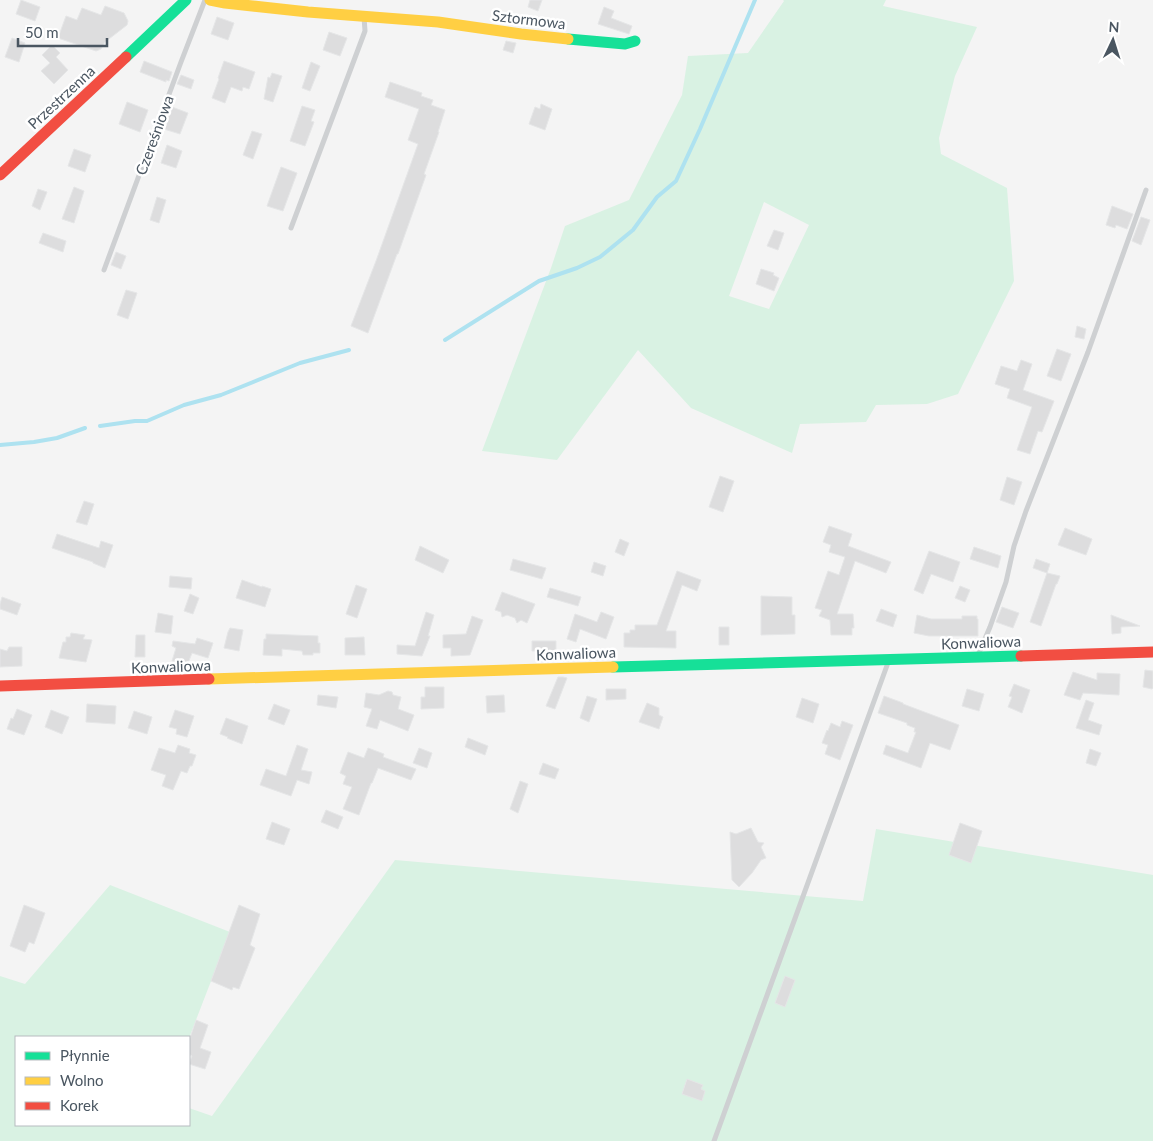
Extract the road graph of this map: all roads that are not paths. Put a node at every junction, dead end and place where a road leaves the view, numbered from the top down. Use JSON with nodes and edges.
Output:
{"nodes":[{"id":1,"x":186,"y":0,"type":"edge"},
{"id":2,"x":205,"y":0,"type":"edge"},
{"id":3,"x":210,"y":0,"type":"edge"},
{"id":4,"x":364,"y":16,"type":"junction"},
{"id":5,"x":635,"y":41,"type":"dead end"},
{"id":6,"x":0,"y":175,"type":"edge"},
{"id":7,"x":1146,"y":190,"type":"dead end"},
{"id":8,"x":291,"y":228,"type":"dead end"},
{"id":9,"x":104,"y":270,"type":"dead end"},
{"id":10,"x":1153,"y":652,"type":"edge"},
{"id":11,"x":976,"y":657,"type":"junction"},
{"id":12,"x":889,"y":659,"type":"junction"},
{"id":13,"x":0,"y":686,"type":"edge"},
{"id":14,"x":714,"y":1141,"type":"edge"}],
"edges":[{"from":1,"to":6,"type":"street","name":"Przestrzenna"},
{"from":2,"to":9,"type":"lane","name":"Czereśniowa"},
{"from":3,"to":4,"type":"street","name":"Sztormowa"},
{"from":4,"to":5,"type":"street","name":"Sztormowa"},
{"from":4,"to":8,"type":"lane"},
{"from":7,"to":11,"type":"lane"},
{"from":10,"to":11,"type":"street","name":"Konwaliowa"},
{"from":11,"to":12,"type":"street","name":"Konwaliowa"},
{"from":12,"to":13,"type":"street","name":"Konwaliowa"},
{"from":12,"to":14,"type":"lane"}]}
